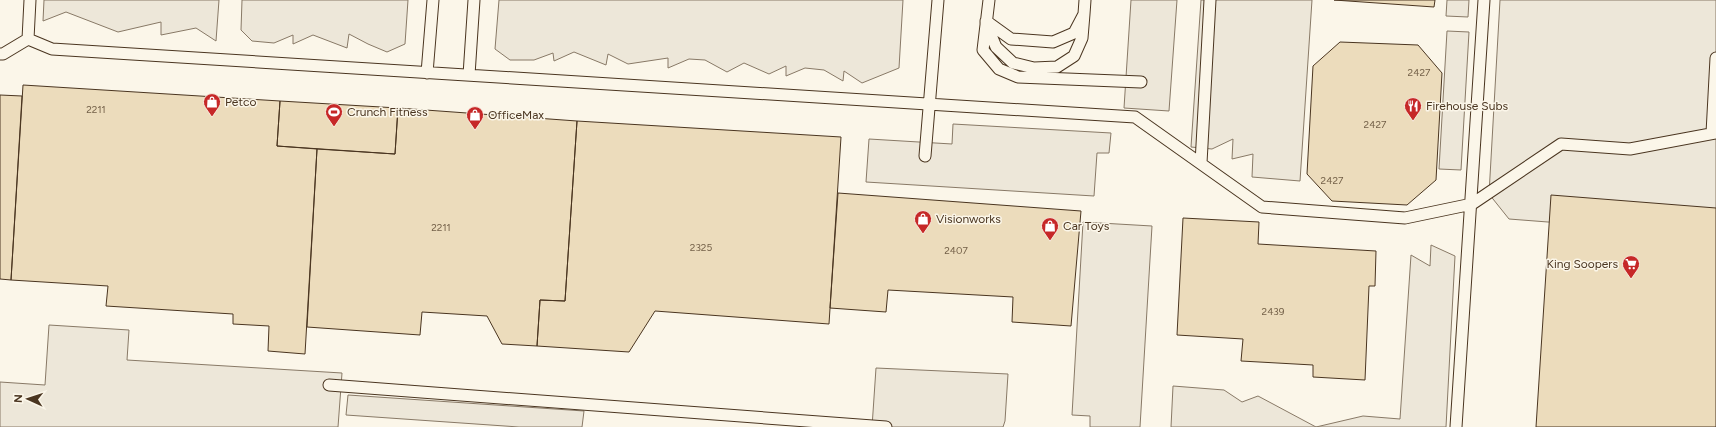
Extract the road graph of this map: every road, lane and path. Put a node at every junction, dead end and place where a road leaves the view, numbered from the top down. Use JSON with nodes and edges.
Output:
{"nodes":[{"id":1,"x":30,"y":0,"type":"edge"},
{"id":2,"x":433,"y":0,"type":"edge"},
{"id":3,"x":474,"y":0,"type":"edge"},
{"id":4,"x":938,"y":0,"type":"edge"},
{"id":5,"x":989,"y":0,"type":"edge"},
{"id":6,"x":1085,"y":0,"type":"edge"},
{"id":7,"x":1210,"y":0,"type":"edge"},
{"id":8,"x":1484,"y":0,"type":"edge"},
{"id":9,"x":1084,"y":14,"type":"junction"},
{"id":10,"x":985,"y":20,"type":"junction"},
{"id":11,"x":28,"y":39,"type":"junction"},
{"id":12,"x":0,"y":54,"type":"edge"},
{"id":13,"x":1716,"y":58,"type":"edge"},
{"id":14,"x":428,"y":73,"type":"junction"},
{"id":15,"x":470,"y":75,"type":"junction"},
{"id":16,"x":1140,"y":82,"type":"dead end"},
{"id":17,"x":930,"y":104,"type":"junction"},
{"id":18,"x":1714,"y":133,"type":"edge"},
{"id":19,"x":925,"y":156,"type":"dead end"},
{"id":20,"x":1201,"y":163,"type":"junction"},
{"id":21,"x":1472,"y":204,"type":"junction"},
{"id":22,"x":329,"y":385,"type":"dead end"},
{"id":23,"x":886,"y":427,"type":"edge"},
{"id":24,"x":1456,"y":427,"type":"edge"}],
"edges":[{"from":1,"to":11,"type":"lane"},
{"from":2,"to":14,"type":"lane"},
{"from":3,"to":15,"type":"lane"},
{"from":4,"to":17,"type":"lane"},
{"from":5,"to":10,"type":"lane"},
{"from":6,"to":9,"type":"lane"},
{"from":7,"to":20,"type":"lane"},
{"from":8,"to":21,"type":"lane"},
{"from":9,"to":10,"type":"lane"},
{"from":9,"to":10,"type":"lane"},
{"from":10,"to":16,"type":"lane"},
{"from":11,"to":12,"type":"lane"},
{"from":11,"to":14,"type":"lane"},
{"from":13,"to":18,"type":"lane"},
{"from":14,"to":15,"type":"lane"},
{"from":15,"to":17,"type":"lane"},
{"from":17,"to":19,"type":"lane"},
{"from":17,"to":20,"type":"lane"},
{"from":18,"to":21,"type":"lane"},
{"from":20,"to":21,"type":"lane"},
{"from":21,"to":24,"type":"lane"},
{"from":22,"to":23,"type":"lane"}]}
